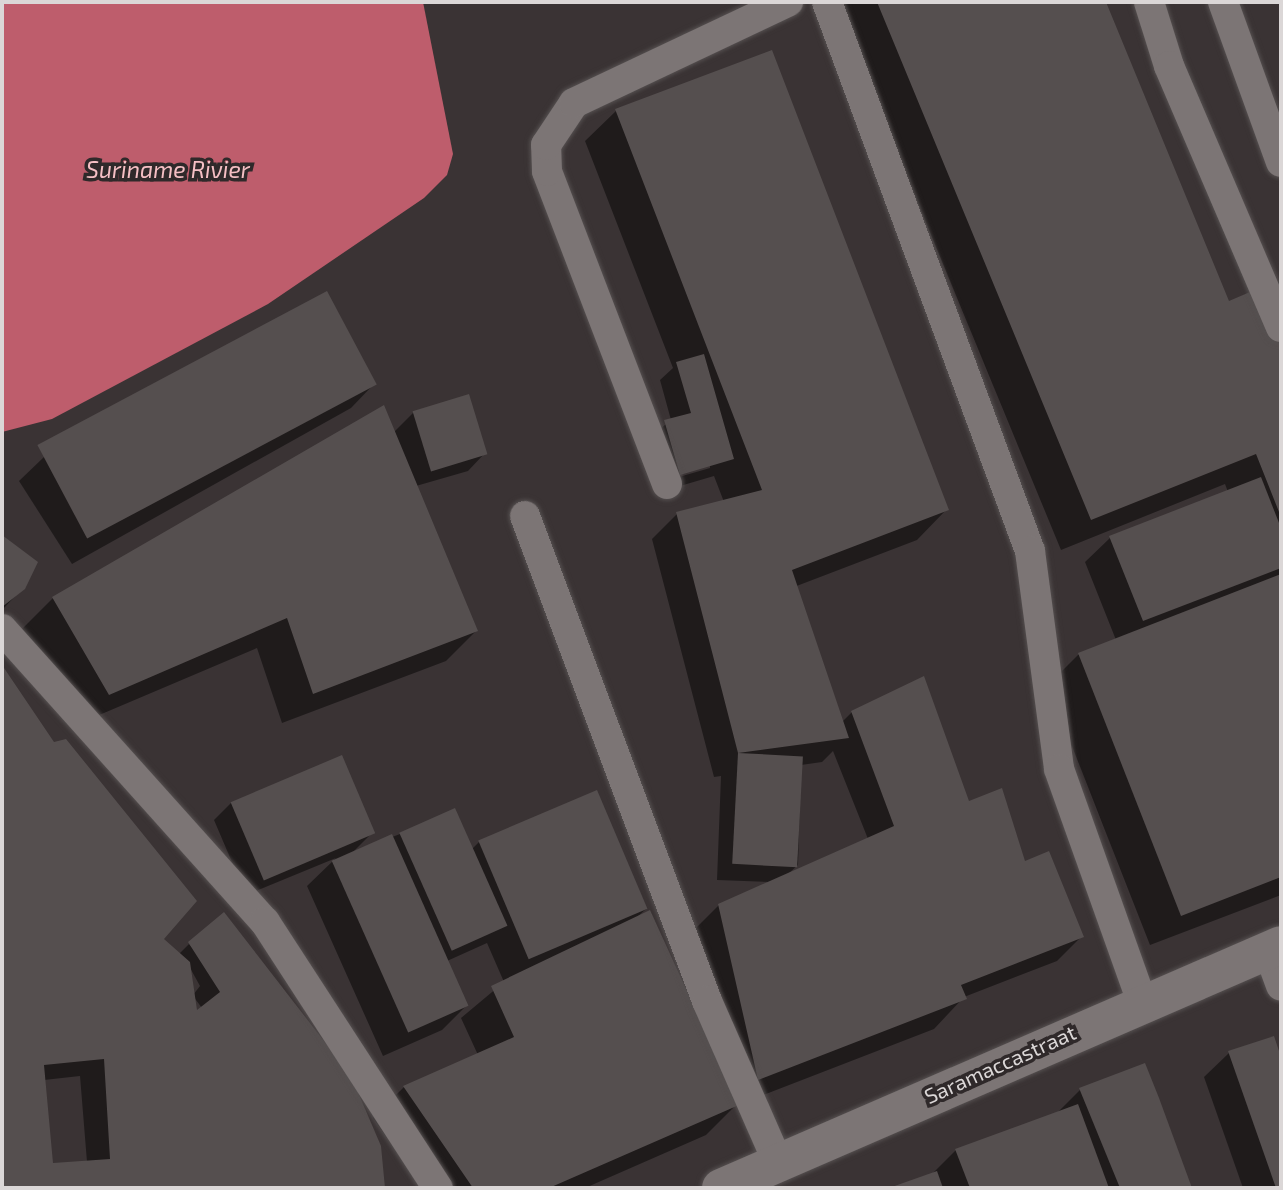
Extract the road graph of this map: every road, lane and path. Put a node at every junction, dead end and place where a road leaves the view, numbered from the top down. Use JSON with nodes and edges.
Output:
{"nodes":[{"id":1,"x":788,"y":2,"type":"edge"},
{"id":2,"x":827,"y":2,"type":"edge"},
{"id":3,"x":1149,"y":2,"type":"edge"},
{"id":4,"x":1223,"y":2,"type":"edge"},
{"id":5,"x":1281,"y":162,"type":"edge"},
{"id":6,"x":1281,"y":327,"type":"edge"},
{"id":7,"x":667,"y":484,"type":"dead end"},
{"id":8,"x":525,"y":516,"type":"dead end"},
{"id":9,"x":2,"y":629,"type":"edge"},
{"id":10,"x":1275,"y":947,"type":"edge"},
{"id":11,"x":1281,"y":986,"type":"edge"},
{"id":12,"x":1142,"y":1002,"type":"junction"},
{"id":13,"x":778,"y":1163,"type":"junction"},
{"id":14,"x":438,"y":1188,"type":"edge"},
{"id":15,"x":721,"y":1188,"type":"edge"}],
"edges":[{"from":1,"to":7,"type":"lane"},
{"from":2,"to":12,"type":"lane"},
{"from":3,"to":6,"type":"lane"},
{"from":4,"to":5,"type":"lane"},
{"from":8,"to":13,"type":"lane"},
{"from":9,"to":14,"type":"lane"},
{"from":10,"to":11,"type":"lane"},
{"from":10,"to":12,"type":"main road","name":"Saramaccastraat"},
{"from":12,"to":13,"type":"main road","name":"Saramaccastraat"},
{"from":13,"to":15,"type":"main road","name":"Saramaccastraat"}]}
